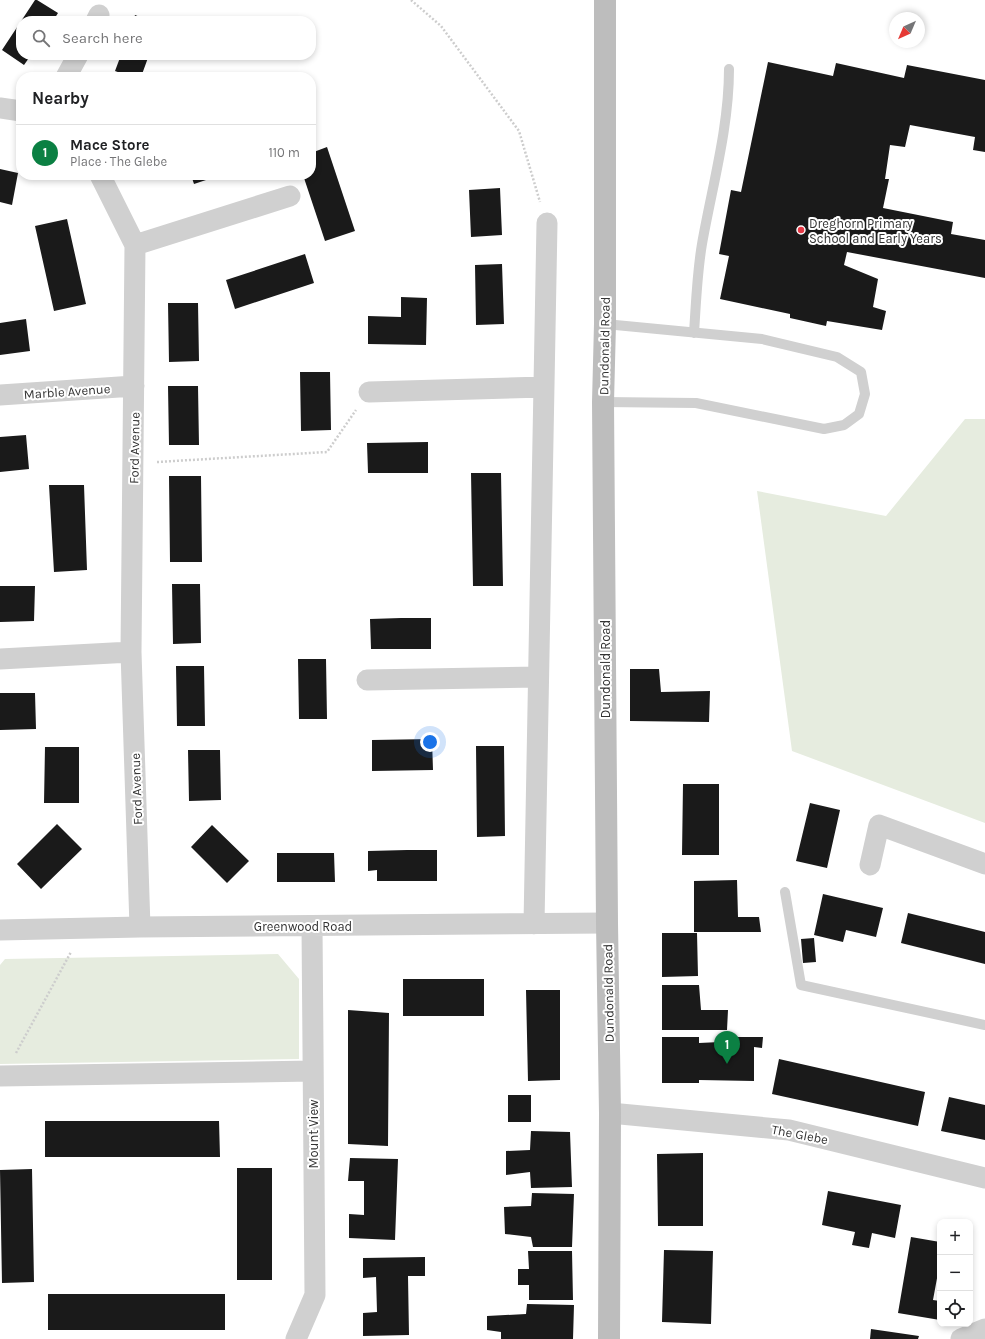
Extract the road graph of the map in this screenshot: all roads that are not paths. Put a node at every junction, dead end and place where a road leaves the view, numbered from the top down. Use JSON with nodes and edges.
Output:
{"nodes":[{"id":1,"x":605,"y":0,"type":"edge"},
{"id":2,"x":75,"y":60,"type":"edge"},
{"id":3,"x":729,"y":69,"type":"dead end"},
{"id":4,"x":69,"y":72,"type":"edge"},
{"id":5,"x":0,"y":108,"type":"edge"},
{"id":6,"x":16,"y":110,"type":"edge"},
{"id":7,"x":102,"y":180,"type":"edge"},
{"id":8,"x":290,"y":196,"type":"dead end"},
{"id":9,"x":547,"y":223,"type":"road end"},
{"id":10,"x":135,"y":245,"type":"junction"},
{"id":11,"x":605,"y":324,"type":"junction"},
{"id":12,"x":694,"y":333,"type":"junction"},
{"id":13,"x":134,"y":386,"type":"junction"},
{"id":14,"x":544,"y":387,"type":"junction"},
{"id":15,"x":369,"y":392,"type":"road end"},
{"id":16,"x":0,"y":395,"type":"edge"},
{"id":17,"x":603,"y":402,"type":"junction"},
{"id":18,"x":131,"y":652,"type":"junction"},
{"id":19,"x":0,"y":659,"type":"edge"},
{"id":20,"x":538,"y":677,"type":"junction"},
{"id":21,"x":367,"y":680,"type":"dead end"},
{"id":22,"x":985,"y":864,"type":"edge"},
{"id":23,"x":870,"y":865,"type":"dead end"},
{"id":24,"x":785,"y":892,"type":"dead end"},
{"id":25,"x":607,"y":923,"type":"junction"},
{"id":26,"x":534,"y":924,"type":"junction"},
{"id":27,"x":312,"y":926,"type":"junction"},
{"id":28,"x":140,"y":927,"type":"junction"},
{"id":29,"x":0,"y":930,"type":"edge"},
{"id":30,"x":985,"y":1025,"type":"edge"},
{"id":31,"x":313,"y":1071,"type":"junction"},
{"id":32,"x":2,"y":1076,"type":"edge"},
{"id":33,"x":610,"y":1113,"type":"junction"},
{"id":34,"x":985,"y":1178,"type":"edge"},
{"id":35,"x":985,"y":1329,"type":"edge"},
{"id":36,"x":296,"y":1339,"type":"edge"},
{"id":37,"x":609,"y":1339,"type":"edge"},
{"id":38,"x":961,"y":1339,"type":"edge"}],
"edges":[{"from":1,"to":11,"type":"main road","name":"Dundonald Road"},
{"from":2,"to":4,"type":"street"},
{"from":3,"to":12,"type":"lane"},
{"from":5,"to":6,"type":"street"},
{"from":7,"to":10,"type":"street","name":"Ford Avenue"},
{"from":8,"to":10,"type":"street"},
{"from":9,"to":14,"type":"street"},
{"from":10,"to":13,"type":"street","name":"Ford Avenue"},
{"from":11,"to":12,"type":"lane"},
{"from":11,"to":17,"type":"main road","name":"Dundonald Road"},
{"from":12,"to":17,"type":"lane"},
{"from":13,"to":16,"type":"street","name":"Marble Avenue"},
{"from":13,"to":18,"type":"street","name":"Ford Avenue"},
{"from":14,"to":15,"type":"street"},
{"from":14,"to":20,"type":"street"},
{"from":17,"to":25,"type":"main road","name":"Dundonald Road"},
{"from":18,"to":19,"type":"street"},
{"from":18,"to":28,"type":"street","name":"Ford Avenue"},
{"from":20,"to":21,"type":"street"},
{"from":20,"to":26,"type":"street"},
{"from":22,"to":23,"type":"street"},
{"from":24,"to":30,"type":"lane"},
{"from":25,"to":26,"type":"street","name":"Greenwood Road"},
{"from":25,"to":33,"type":"main road","name":"Dundonald Road"},
{"from":26,"to":27,"type":"street","name":"Greenwood Road"},
{"from":27,"to":28,"type":"street","name":"Greenwood Road"},
{"from":27,"to":31,"type":"street","name":"Mount View"},
{"from":28,"to":29,"type":"street","name":"Greenwood Road"},
{"from":31,"to":32,"type":"street"},
{"from":31,"to":36,"type":"street","name":"Mount View"},
{"from":33,"to":34,"type":"street","name":"The Glebe"},
{"from":33,"to":37,"type":"main road","name":"Dundonald Road"},
{"from":35,"to":38,"type":"street"}]}
